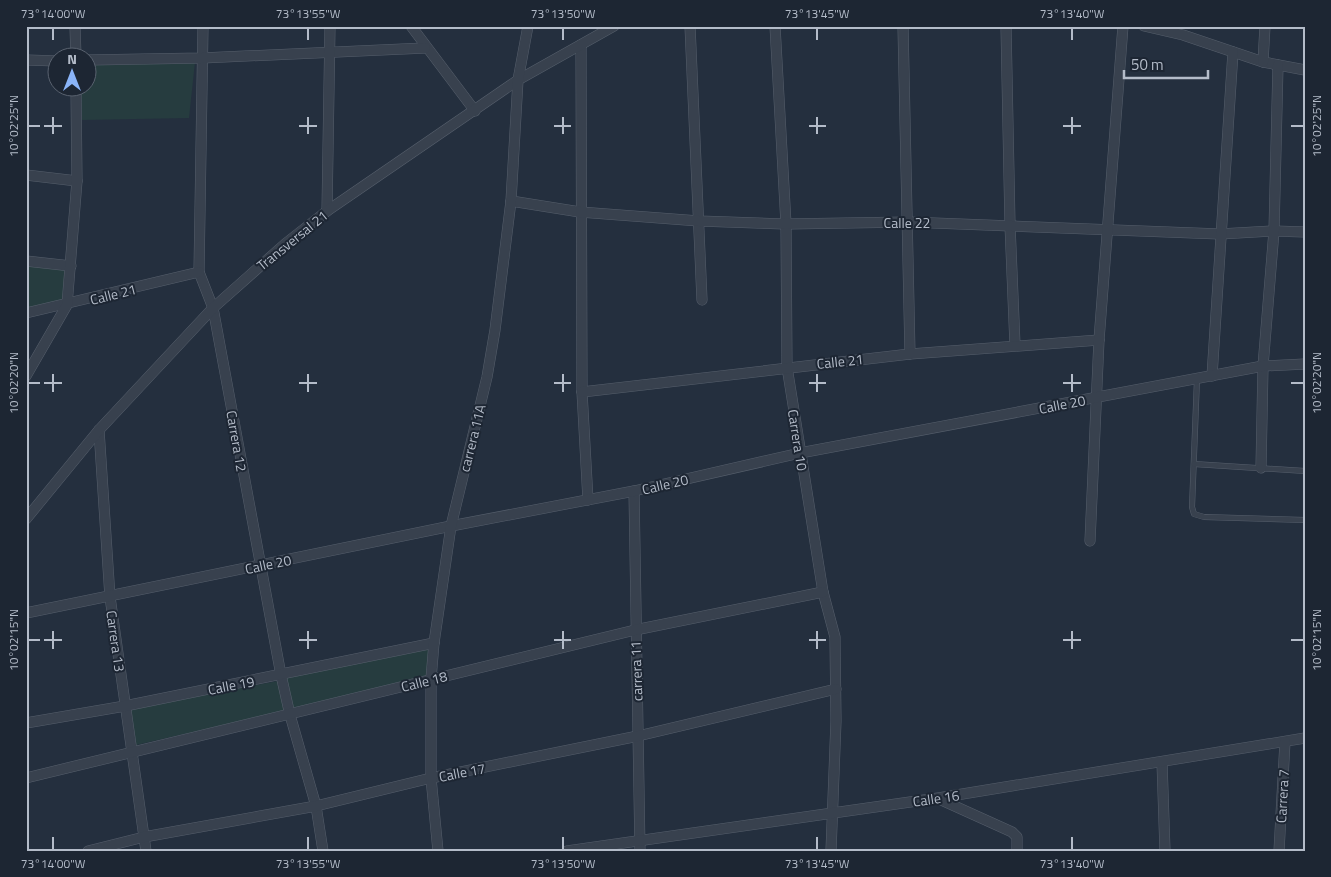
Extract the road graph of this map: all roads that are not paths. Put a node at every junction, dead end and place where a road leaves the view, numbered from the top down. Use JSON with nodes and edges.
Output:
{"nodes":[{"id":1,"x":75,"y":26,"type":"edge"},
{"id":2,"x":203,"y":26,"type":"edge"},
{"id":3,"x":330,"y":26,"type":"edge"},
{"id":4,"x":411,"y":26,"type":"edge"},
{"id":5,"x":528,"y":26,"type":"edge"},
{"id":6,"x":614,"y":26,"type":"edge"},
{"id":7,"x":690,"y":26,"type":"edge"},
{"id":8,"x":775,"y":26,"type":"edge"},
{"id":9,"x":903,"y":26,"type":"edge"},
{"id":10,"x":1006,"y":26,"type":"edge"},
{"id":11,"x":1123,"y":26,"type":"edge"},
{"id":12,"x":1144,"y":26,"type":"edge"},
{"id":13,"x":1265,"y":26,"type":"edge"},
{"id":14,"x":1183,"y":31,"type":"edge"},
{"id":15,"x":581,"y":45,"type":"junction"},
{"id":16,"x":76,"y":48,"type":"edge"},
{"id":17,"x":426,"y":48,"type":"junction"},
{"id":18,"x":1233,"y":52,"type":"junction"},
{"id":19,"x":330,"y":53,"type":"junction"},
{"id":20,"x":202,"y":58,"type":"junction"},
{"id":21,"x":26,"y":60,"type":"edge"},
{"id":22,"x":98,"y":60,"type":"edge"},
{"id":23,"x":48,"y":61,"type":"edge"},
{"id":24,"x":1264,"y":62,"type":"junction"},
{"id":25,"x":1278,"y":65,"type":"junction"},
{"id":26,"x":1305,"y":70,"type":"edge"},
{"id":27,"x":518,"y":80,"type":"junction"},
{"id":28,"x":76,"y":98,"type":"edge"},
{"id":29,"x":475,"y":111,"type":"junction"},
{"id":30,"x":26,"y":175,"type":"edge"},
{"id":31,"x":77,"y":181,"type":"junction"},
{"id":32,"x":511,"y":201,"type":"junction"},
{"id":33,"x":327,"y":211,"type":"junction"},
{"id":34,"x":580,"y":212,"type":"junction"},
{"id":35,"x":699,"y":221,"type":"junction"},
{"id":36,"x":908,"y":222,"type":"junction"},
{"id":37,"x":786,"y":224,"type":"junction"},
{"id":38,"x":1010,"y":225,"type":"junction"},
{"id":39,"x":1107,"y":229,"type":"junction"},
{"id":40,"x":1274,"y":231,"type":"junction"},
{"id":41,"x":1305,"y":232,"type":"edge"},
{"id":42,"x":1220,"y":234,"type":"junction"},
{"id":43,"x":26,"y":261,"type":"edge"},
{"id":44,"x":71,"y":266,"type":"junction"},
{"id":45,"x":199,"y":272,"type":"junction"},
{"id":46,"x":702,"y":300,"type":"dead end"},
{"id":47,"x":67,"y":305,"type":"junction"},
{"id":48,"x":213,"y":308,"type":"junction"},
{"id":49,"x":26,"y":314,"type":"edge"},
{"id":50,"x":1099,"y":340,"type":"junction"},
{"id":51,"x":1015,"y":345,"type":"junction"},
{"id":52,"x":910,"y":354,"type":"junction"},
{"id":53,"x":1305,"y":364,"type":"edge"},
{"id":54,"x":1264,"y":366,"type":"junction"},
{"id":55,"x":787,"y":367,"type":"junction"},
{"id":56,"x":26,"y":376,"type":"edge"},
{"id":57,"x":1212,"y":376,"type":"junction"},
{"id":58,"x":1197,"y":379,"type":"junction"},
{"id":59,"x":582,"y":392,"type":"junction"},
{"id":60,"x":1096,"y":398,"type":"junction"},
{"id":61,"x":99,"y":430,"type":"junction"},
{"id":62,"x":800,"y":454,"type":"junction"},
{"id":63,"x":1194,"y":464,"type":"junction"},
{"id":64,"x":1260,"y":468,"type":"junction"},
{"id":65,"x":1305,"y":471,"type":"edge"},
{"id":66,"x":634,"y":491,"type":"junction"},
{"id":67,"x":588,"y":500,"type":"junction"},
{"id":68,"x":26,"y":519,"type":"edge"},
{"id":69,"x":1305,"y":520,"type":"edge"},
{"id":70,"x":451,"y":526,"type":"junction"},
{"id":71,"x":1090,"y":541,"type":"dead end"},
{"id":72,"x":260,"y":565,"type":"junction"},
{"id":73,"x":823,"y":592,"type":"junction"},
{"id":74,"x":110,"y":596,"type":"junction"},
{"id":75,"x":26,"y":613,"type":"edge"},
{"id":76,"x":635,"y":630,"type":"junction"},
{"id":77,"x":434,"y":643,"type":"junction"},
{"id":78,"x":281,"y":675,"type":"junction"},
{"id":79,"x":431,"y":679,"type":"junction"},
{"id":80,"x":836,"y":689,"type":"junction"},
{"id":81,"x":125,"y":706,"type":"junction"},
{"id":82,"x":290,"y":715,"type":"junction"},
{"id":83,"x":26,"y":723,"type":"edge"},
{"id":84,"x":638,"y":736,"type":"junction"},
{"id":85,"x":1305,"y":738,"type":"edge"},
{"id":86,"x":1285,"y":742,"type":"junction"},
{"id":87,"x":133,"y":750,"type":"junction"},
{"id":88,"x":1162,"y":762,"type":"junction"},
{"id":89,"x":26,"y":778,"type":"edge"},
{"id":90,"x":431,"y":778,"type":"junction"},
{"id":91,"x":938,"y":798,"type":"junction"},
{"id":92,"x":316,"y":806,"type":"junction"},
{"id":93,"x":834,"y":812,"type":"junction"},
{"id":94,"x":144,"y":837,"type":"junction"},
{"id":95,"x":640,"y":839,"type":"junction"},
{"id":96,"x":88,"y":851,"type":"edge"},
{"id":97,"x":146,"y":851,"type":"edge"},
{"id":98,"x":323,"y":851,"type":"edge"},
{"id":99,"x":438,"y":851,"type":"edge"},
{"id":100,"x":567,"y":851,"type":"edge"},
{"id":101,"x":640,"y":851,"type":"edge"},
{"id":102,"x":831,"y":851,"type":"edge"},
{"id":103,"x":1017,"y":851,"type":"edge"},
{"id":104,"x":1165,"y":851,"type":"edge"},
{"id":105,"x":1279,"y":851,"type":"edge"}],
"edges":[{"from":1,"to":16,"type":"street"},
{"from":2,"to":20,"type":"street","name":"Carrera 12"},
{"from":3,"to":19,"type":"street"},
{"from":4,"to":17,"type":"street"},
{"from":5,"to":27,"type":"street","name":"carrera 11A"},
{"from":6,"to":15,"type":"street","name":"Transversal 21"},
{"from":7,"to":35,"type":"street"},
{"from":8,"to":37,"type":"street","name":"Carrera 10"},
{"from":9,"to":36,"type":"street"},
{"from":10,"to":38,"type":"street"},
{"from":11,"to":39,"type":"street"},
{"from":12,"to":14,"type":"street"},
{"from":13,"to":24,"type":"street"},
{"from":14,"to":18,"type":"street"},
{"from":15,"to":27,"type":"street","name":"Transversal 21"},
{"from":15,"to":34,"type":"street"},
{"from":17,"to":19,"type":"street"},
{"from":17,"to":29,"type":"street"},
{"from":18,"to":24,"type":"street"},
{"from":18,"to":42,"type":"street"},
{"from":19,"to":20,"type":"street"},
{"from":19,"to":33,"type":"street"},
{"from":20,"to":22,"type":"street"},
{"from":20,"to":45,"type":"street","name":"Carrera 12"},
{"from":21,"to":23,"type":"street"},
{"from":24,"to":25,"type":"street"},
{"from":25,"to":26,"type":"street"},
{"from":25,"to":40,"type":"street"},
{"from":27,"to":29,"type":"street","name":"Transversal 21"},
{"from":27,"to":32,"type":"street","name":"carrera 11A"},
{"from":28,"to":31,"type":"street"},
{"from":29,"to":33,"type":"street","name":"Transversal 21"},
{"from":30,"to":31,"type":"street"},
{"from":31,"to":44,"type":"street"},
{"from":32,"to":34,"type":"street","name":"Calle 22"},
{"from":32,"to":70,"type":"street","name":"carrera 11A"},
{"from":33,"to":48,"type":"street","name":"Transversal 21"},
{"from":34,"to":35,"type":"street","name":"Calle 22"},
{"from":34,"to":59,"type":"street"},
{"from":35,"to":37,"type":"street","name":"Calle 22"},
{"from":35,"to":46,"type":"street"},
{"from":36,"to":37,"type":"street","name":"Calle 22"},
{"from":36,"to":38,"type":"street","name":"Calle 22"},
{"from":36,"to":52,"type":"street"},
{"from":37,"to":55,"type":"street","name":"Carrera 10"},
{"from":38,"to":39,"type":"street","name":"Calle 22"},
{"from":38,"to":51,"type":"street"},
{"from":39,"to":42,"type":"street","name":"Calle 22"},
{"from":39,"to":50,"type":"street"},
{"from":40,"to":41,"type":"street","name":"Calle 22"},
{"from":40,"to":42,"type":"street","name":"Calle 22"},
{"from":40,"to":54,"type":"street"},
{"from":42,"to":57,"type":"street"},
{"from":43,"to":44,"type":"street"},
{"from":44,"to":47,"type":"street"},
{"from":45,"to":47,"type":"street","name":"Calle 21"},
{"from":45,"to":48,"type":"street","name":"Carrera 12"},
{"from":47,"to":49,"type":"street","name":"Calle 21"},
{"from":47,"to":56,"type":"street"},
{"from":48,"to":61,"type":"street","name":"Transversal 21"},
{"from":48,"to":72,"type":"street","name":"Carrera 12"},
{"from":50,"to":51,"type":"street","name":"Calle 21"},
{"from":50,"to":60,"type":"street"},
{"from":51,"to":52,"type":"street","name":"Calle 21"},
{"from":52,"to":55,"type":"street","name":"Calle 21"},
{"from":53,"to":54,"type":"street","name":"Calle 20"},
{"from":54,"to":57,"type":"street","name":"Calle 20"},
{"from":54,"to":64,"type":"street"},
{"from":55,"to":59,"type":"street","name":"Calle 21"},
{"from":55,"to":62,"type":"street","name":"Carrera 10"},
{"from":57,"to":58,"type":"street","name":"Calle 20"},
{"from":58,"to":60,"type":"street","name":"Calle 20"},
{"from":58,"to":63,"type":"lane"},
{"from":59,"to":67,"type":"street"},
{"from":60,"to":62,"type":"street","name":"Calle 20"},
{"from":60,"to":71,"type":"street"},
{"from":61,"to":68,"type":"street","name":"Transversal 21"},
{"from":61,"to":74,"type":"street","name":"Carrera 13"},
{"from":62,"to":66,"type":"street","name":"Calle 20"},
{"from":62,"to":73,"type":"street","name":"Carrera 10"},
{"from":63,"to":64,"type":"lane"},
{"from":63,"to":69,"type":"lane"},
{"from":64,"to":65,"type":"lane"},
{"from":66,"to":67,"type":"street","name":"Calle 20"},
{"from":66,"to":76,"type":"street","name":"carrera 11"},
{"from":67,"to":70,"type":"street","name":"Calle 20"},
{"from":70,"to":72,"type":"street","name":"Calle 20"},
{"from":70,"to":77,"type":"street","name":"carrera 11A"},
{"from":72,"to":74,"type":"street","name":"Calle 20"},
{"from":72,"to":78,"type":"street","name":"Carrera 12"},
{"from":73,"to":76,"type":"street","name":"Calle 18"},
{"from":73,"to":80,"type":"street","name":"Carrera 10"},
{"from":74,"to":75,"type":"street","name":"Calle 20"},
{"from":74,"to":81,"type":"street","name":"Carrera 13"},
{"from":76,"to":79,"type":"street","name":"Calle 18"},
{"from":76,"to":84,"type":"street","name":"carrera 11"},
{"from":77,"to":78,"type":"street","name":"Calle 19"},
{"from":77,"to":79,"type":"street","name":"carrera 11A"},
{"from":78,"to":81,"type":"street","name":"Calle 19"},
{"from":78,"to":82,"type":"street","name":"Carrera 12"},
{"from":79,"to":82,"type":"street","name":"Calle 18"},
{"from":79,"to":90,"type":"street","name":"carrera 11A"},
{"from":80,"to":84,"type":"street","name":"Calle 17"},
{"from":80,"to":93,"type":"street","name":"Carrera 10"},
{"from":81,"to":83,"type":"street","name":"Calle 19"},
{"from":81,"to":87,"type":"street","name":"Carrera 13"},
{"from":82,"to":87,"type":"street","name":"Calle 18"},
{"from":82,"to":92,"type":"street","name":"Carrera 12"},
{"from":84,"to":90,"type":"street","name":"Calle 17"},
{"from":84,"to":95,"type":"street","name":"carrera 11"},
{"from":85,"to":86,"type":"street","name":"Calle 16"},
{"from":86,"to":88,"type":"street","name":"Calle 16"},
{"from":86,"to":105,"type":"street","name":"Carrera 7"},
{"from":87,"to":89,"type":"street","name":"Calle 18"},
{"from":87,"to":94,"type":"street","name":"Carrera 13"},
{"from":88,"to":91,"type":"street","name":"Calle 16"},
{"from":88,"to":104,"type":"street"},
{"from":90,"to":92,"type":"street","name":"Calle 17"},
{"from":90,"to":99,"type":"street","name":"carrera 11A"},
{"from":91,"to":93,"type":"street","name":"Calle 16"},
{"from":91,"to":103,"type":"street"},
{"from":92,"to":94,"type":"street","name":"Calle 17"},
{"from":92,"to":98,"type":"street","name":"Carrera 12"},
{"from":93,"to":95,"type":"street","name":"Calle 16"},
{"from":93,"to":102,"type":"street","name":"Carrera 10"},
{"from":94,"to":96,"type":"street","name":"Calle 17"},
{"from":94,"to":97,"type":"street","name":"Carrera 13"},
{"from":95,"to":100,"type":"street","name":"Calle 16"},
{"from":95,"to":101,"type":"street","name":"carrera 11"}]}
